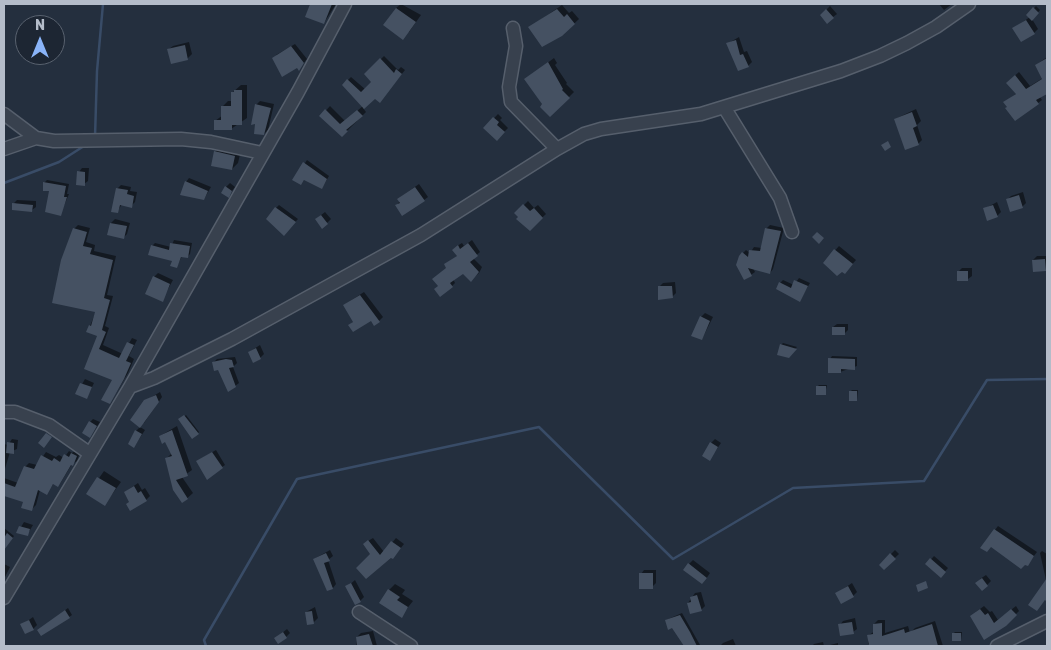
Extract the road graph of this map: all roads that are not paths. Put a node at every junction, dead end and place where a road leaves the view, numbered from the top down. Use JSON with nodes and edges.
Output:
{"nodes":[{"id":1,"x":345,"y":4,"type":"edge"},
{"id":2,"x":969,"y":4,"type":"edge"},
{"id":3,"x":513,"y":28,"type":"dead end"},
{"id":4,"x":724,"y":107,"type":"junction"},
{"id":5,"x":4,"y":114,"type":"edge"},
{"id":6,"x":36,"y":138,"type":"junction"},
{"id":7,"x":4,"y":148,"type":"edge"},
{"id":8,"x":557,"y":149,"type":"junction"},
{"id":9,"x":262,"y":153,"type":"junction"},
{"id":10,"x":792,"y":232,"type":"dead end"},
{"id":11,"x":130,"y":387,"type":"junction"},
{"id":12,"x":4,"y":412,"type":"edge"},
{"id":13,"x":89,"y":452,"type":"junction"},
{"id":14,"x":4,"y":598,"type":"edge"},
{"id":15,"x":359,"y":612,"type":"dead end"},
{"id":16,"x":1047,"y":622,"type":"edge"},
{"id":17,"x":411,"y":646,"type":"edge"},
{"id":18,"x":997,"y":646,"type":"edge"}],
"edges":[{"from":1,"to":9,"type":"street"},
{"from":2,"to":4,"type":"street"},
{"from":3,"to":8,"type":"street"},
{"from":4,"to":8,"type":"street"},
{"from":4,"to":10,"type":"street"},
{"from":5,"to":6,"type":"street"},
{"from":6,"to":7,"type":"street"},
{"from":6,"to":9,"type":"street"},
{"from":8,"to":11,"type":"street"},
{"from":9,"to":11,"type":"street"},
{"from":11,"to":13,"type":"street"},
{"from":12,"to":13,"type":"street"},
{"from":13,"to":14,"type":"street"},
{"from":15,"to":17,"type":"street"},
{"from":16,"to":18,"type":"street"}]}
